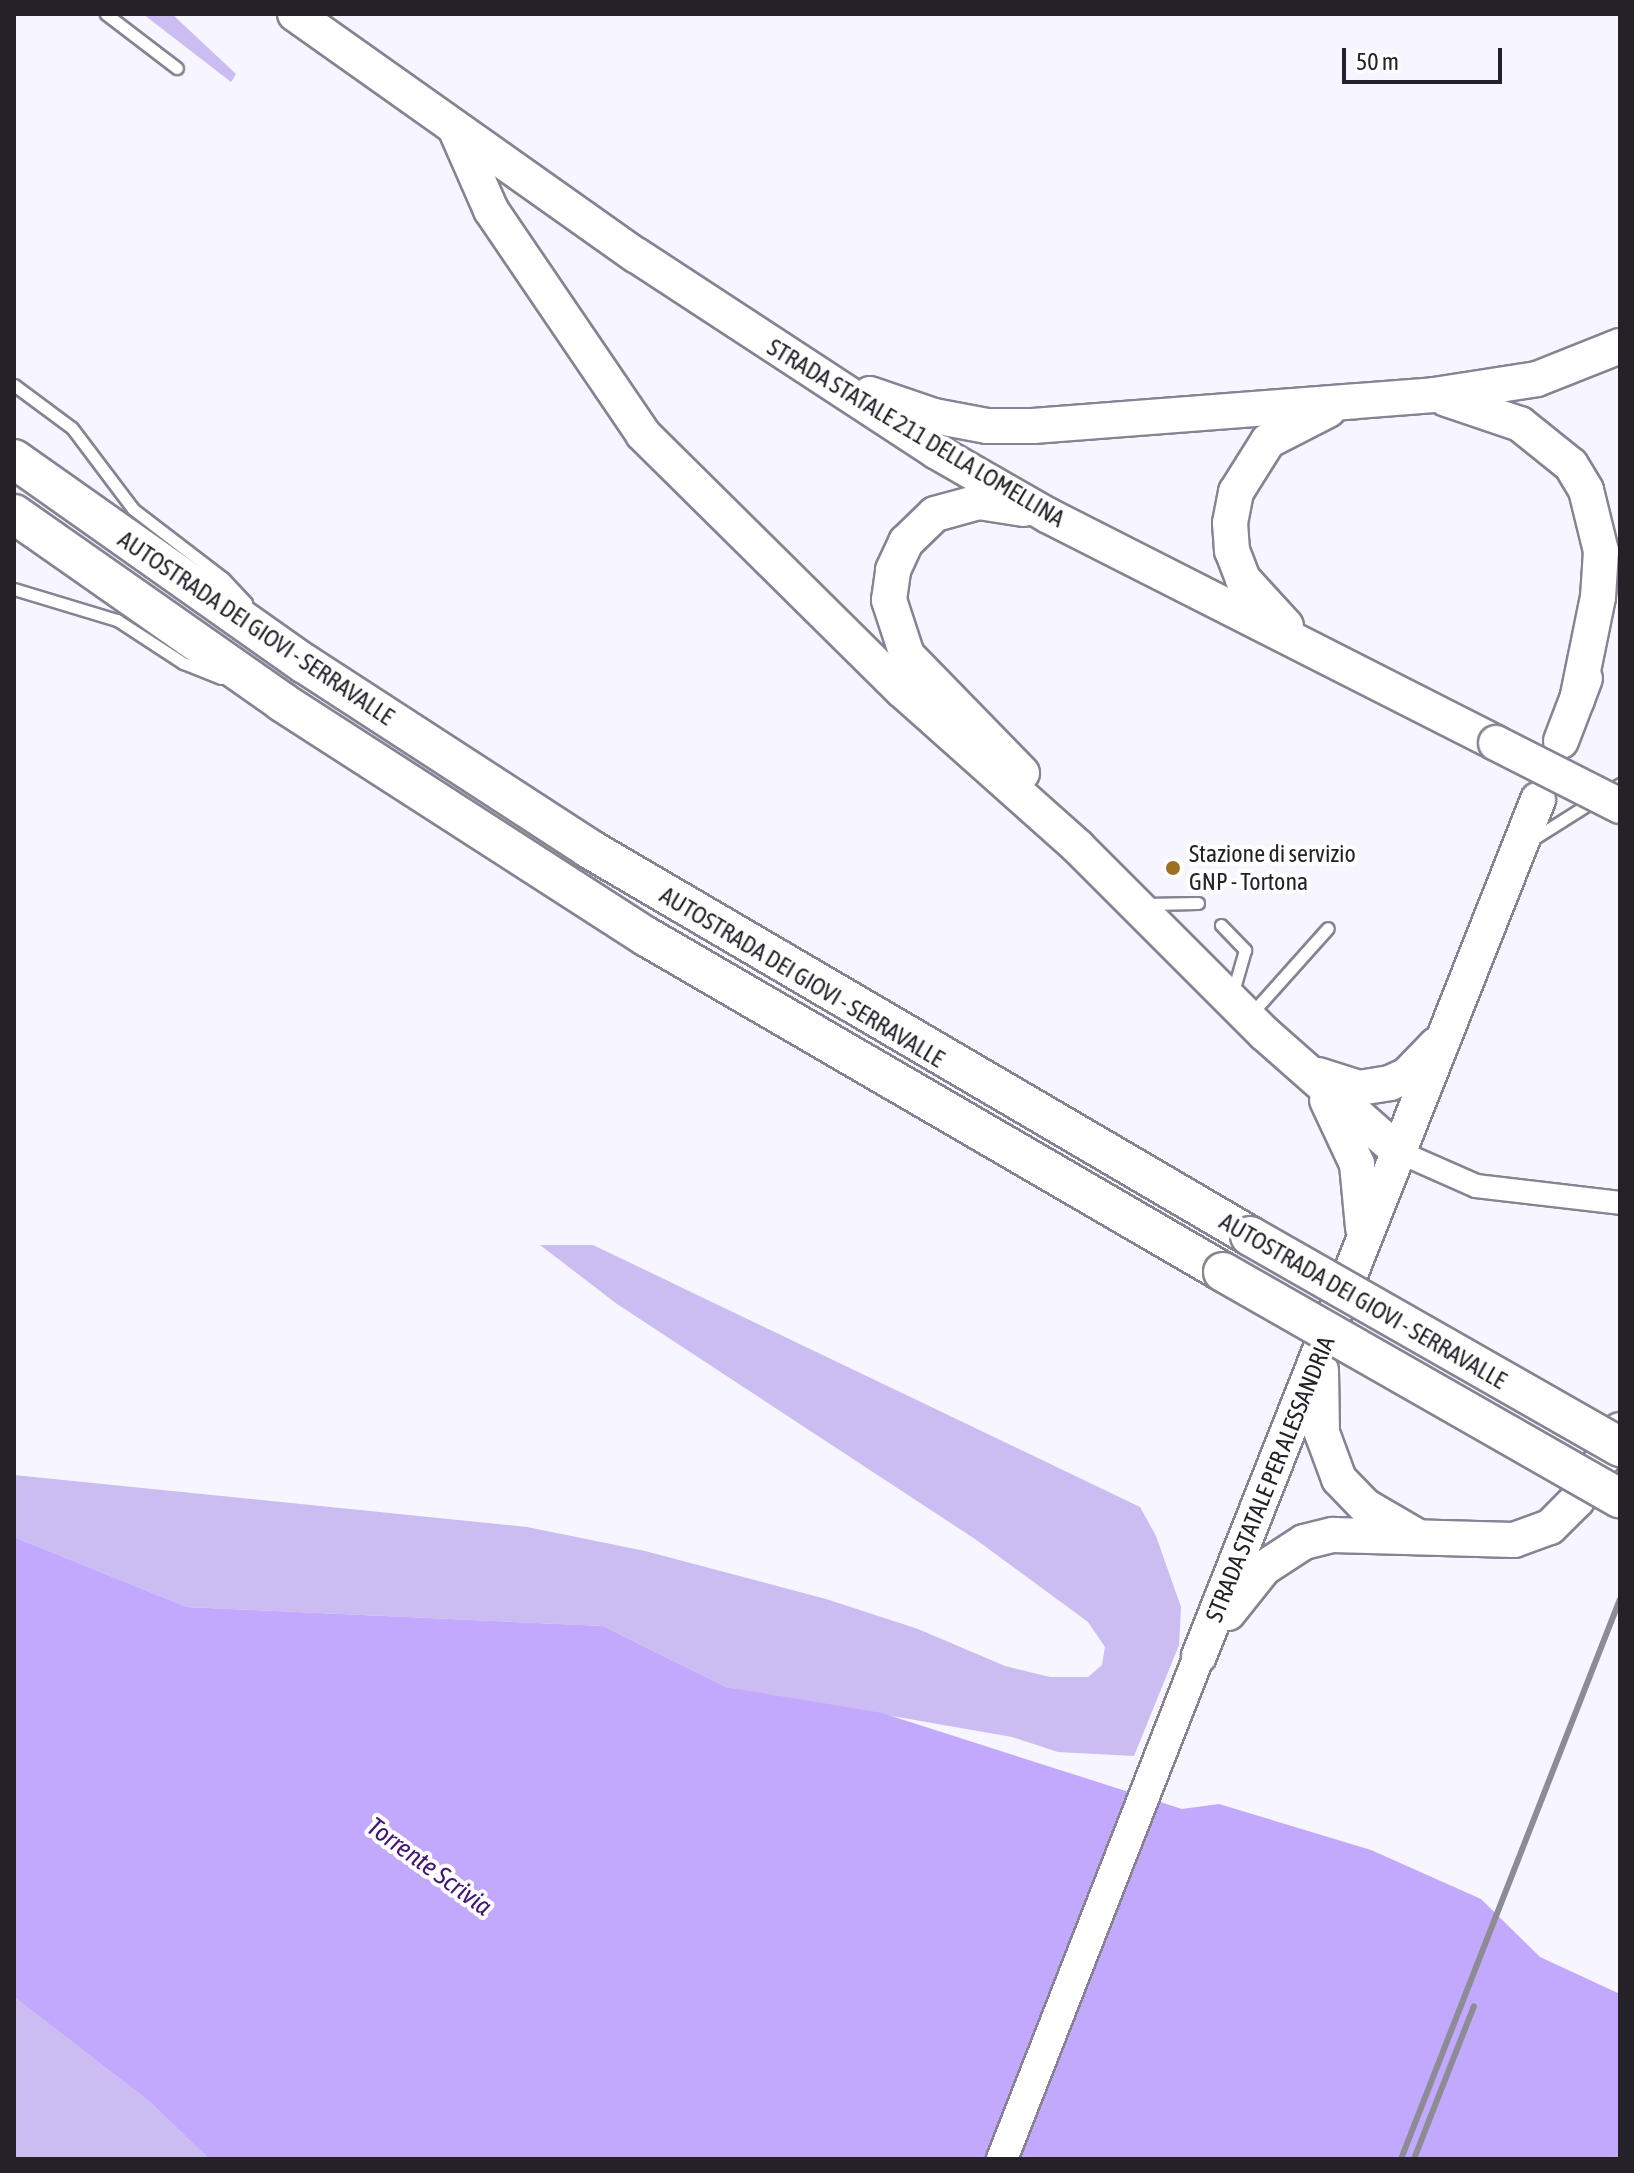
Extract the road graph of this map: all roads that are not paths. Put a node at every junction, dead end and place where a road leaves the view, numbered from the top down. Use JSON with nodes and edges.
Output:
{"nodes":[{"id":1,"x":106,"y":14,"type":"edge"},
{"id":2,"x":295,"y":14,"type":"edge"},
{"id":3,"x":177,"y":68,"type":"dead end"},
{"id":4,"x":455,"y":127,"type":"junction"},
{"id":5,"x":1620,"y":346,"type":"edge"},
{"id":6,"x":793,"y":362,"type":"junction"},
{"id":7,"x":14,"y":385,"type":"edge"},
{"id":8,"x":1434,"y":395,"type":"junction"},
{"id":9,"x":1348,"y":401,"type":"junction"},
{"id":10,"x":14,"y":459,"type":"edge"},
{"id":11,"x":14,"y":514,"type":"edge"},
{"id":12,"x":1047,"y":515,"type":"junction"},
{"id":13,"x":14,"y":589,"type":"edge"},
{"id":14,"x":1620,"y":593,"type":"edge"},
{"id":15,"x":305,"y":664,"type":"junction"},
{"id":16,"x":1352,"y":673,"type":"junction"},
{"id":17,"x":1577,"y":700,"type":"junction"},
{"id":18,"x":282,"y":702,"type":"junction"},
{"id":19,"x":1561,"y":741,"type":"dead end"},
{"id":20,"x":1615,"y":799,"type":"edge"},
{"id":21,"x":1538,"y":800,"type":"dead end"},
{"id":22,"x":1078,"y":847,"type":"junction"},
{"id":23,"x":1520,"y":848,"type":"junction"},
{"id":24,"x":1198,"y":903,"type":"dead end"},
{"id":25,"x":1135,"y":904,"type":"junction"},
{"id":26,"x":1221,"y":925,"type":"dead end"},
{"id":27,"x":1328,"y":928,"type":"dead end"},
{"id":28,"x":1239,"y":1009,"type":"junction"},
{"id":29,"x":1449,"y":1031,"type":"junction"},
{"id":30,"x":1310,"y":1073,"type":"junction"},
{"id":31,"x":1399,"y":1152,"type":"junction"},
{"id":32,"x":1620,"y":1203,"type":"edge"},
{"id":33,"x":1363,"y":1244,"type":"junction"},
{"id":34,"x":1322,"y":1351,"type":"junction"},
{"id":35,"x":1620,"y":1430,"type":"edge"},
{"id":36,"x":1620,"y":1447,"type":"edge"},
{"id":37,"x":1620,"y":1498,"type":"edge"},
{"id":38,"x":1415,"y":1535,"type":"junction"},
{"id":39,"x":1199,"y":1656,"type":"junction"},
{"id":40,"x":1002,"y":2159,"type":"edge"}],
"edges":[{"from":1,"to":3,"type":"lane"},
{"from":2,"to":4,"type":"main road","name":"STRADA STATALE 211 DELLA LOMELLINA"},
{"from":4,"to":6,"type":"main road","name":"STRADA STATALE 211 DELLA LOMELLINA"},
{"from":4,"to":22,"type":"main road"},
{"from":5,"to":8,"type":"main road"},
{"from":6,"to":9,"type":"main road"},
{"from":6,"to":12,"type":"main road","name":"STRADA STATALE 211 DELLA LOMELLINA"},
{"from":7,"to":15,"type":"lane"},
{"from":8,"to":9,"type":"main road"},
{"from":8,"to":17,"type":"main road"},
{"from":9,"to":16,"type":"main road"},
{"from":10,"to":15,"type":"highway","name":"AUTOSTRADA DEI GIOVI - SERRAVALLE"},
{"from":11,"to":18,"type":"highway","name":"AUTOSTRADA DEI GIOVI - SERRAVALLE"},
{"from":12,"to":16,"type":"main road","name":"STRADA STATALE 211 DELLA LOMELLINA"},
{"from":12,"to":22,"type":"main road"},
{"from":13,"to":18,"type":"lane"},
{"from":14,"to":17,"type":"main road"},
{"from":15,"to":36,"type":"highway","name":"AUTOSTRADA DEI GIOVI - SERRAVALLE","bridge":true},
{"from":16,"to":20,"type":"main road","name":"STRADA STATALE 211 DELLA LOMELLINA","bridge":true},
{"from":17,"to":19,"type":"main road"},
{"from":18,"to":37,"type":"highway","name":"AUTOSTRADA DEI GIOVI - SERRAVALLE","bridge":true},
{"from":20,"to":23,"type":"lane"},
{"from":21,"to":23,"type":"main road","name":"STRADA STATALE PER ALESSANDRIA"},
{"from":22,"to":25,"type":"main road"},
{"from":23,"to":29,"type":"main road","name":"STRADA STATALE PER ALESSANDRIA"},
{"from":24,"to":25,"type":"lane"},
{"from":25,"to":28,"type":"main road"},
{"from":26,"to":28,"type":"lane"},
{"from":27,"to":28,"type":"lane"},
{"from":28,"to":30,"type":"main road"},
{"from":29,"to":30,"type":"main road"},
{"from":29,"to":31,"type":"main road","name":"STRADA STATALE PER ALESSANDRIA"},
{"from":30,"to":31,"type":"main road"},
{"from":30,"to":33,"type":"main road"},
{"from":31,"to":32,"type":"street"},
{"from":31,"to":33,"type":"main road","name":"STRADA STATALE PER ALESSANDRIA"},
{"from":33,"to":34,"type":"main road","name":"STRADA STATALE PER ALESSANDRIA"},
{"from":34,"to":38,"type":"main road"},
{"from":34,"to":39,"type":"main road","name":"STRADA STATALE PER ALESSANDRIA"},
{"from":35,"to":38,"type":"main road"},
{"from":38,"to":39,"type":"main road"},
{"from":39,"to":40,"type":"main road","name":"STRADA STATALE PER ALESSANDRIA"}]}
